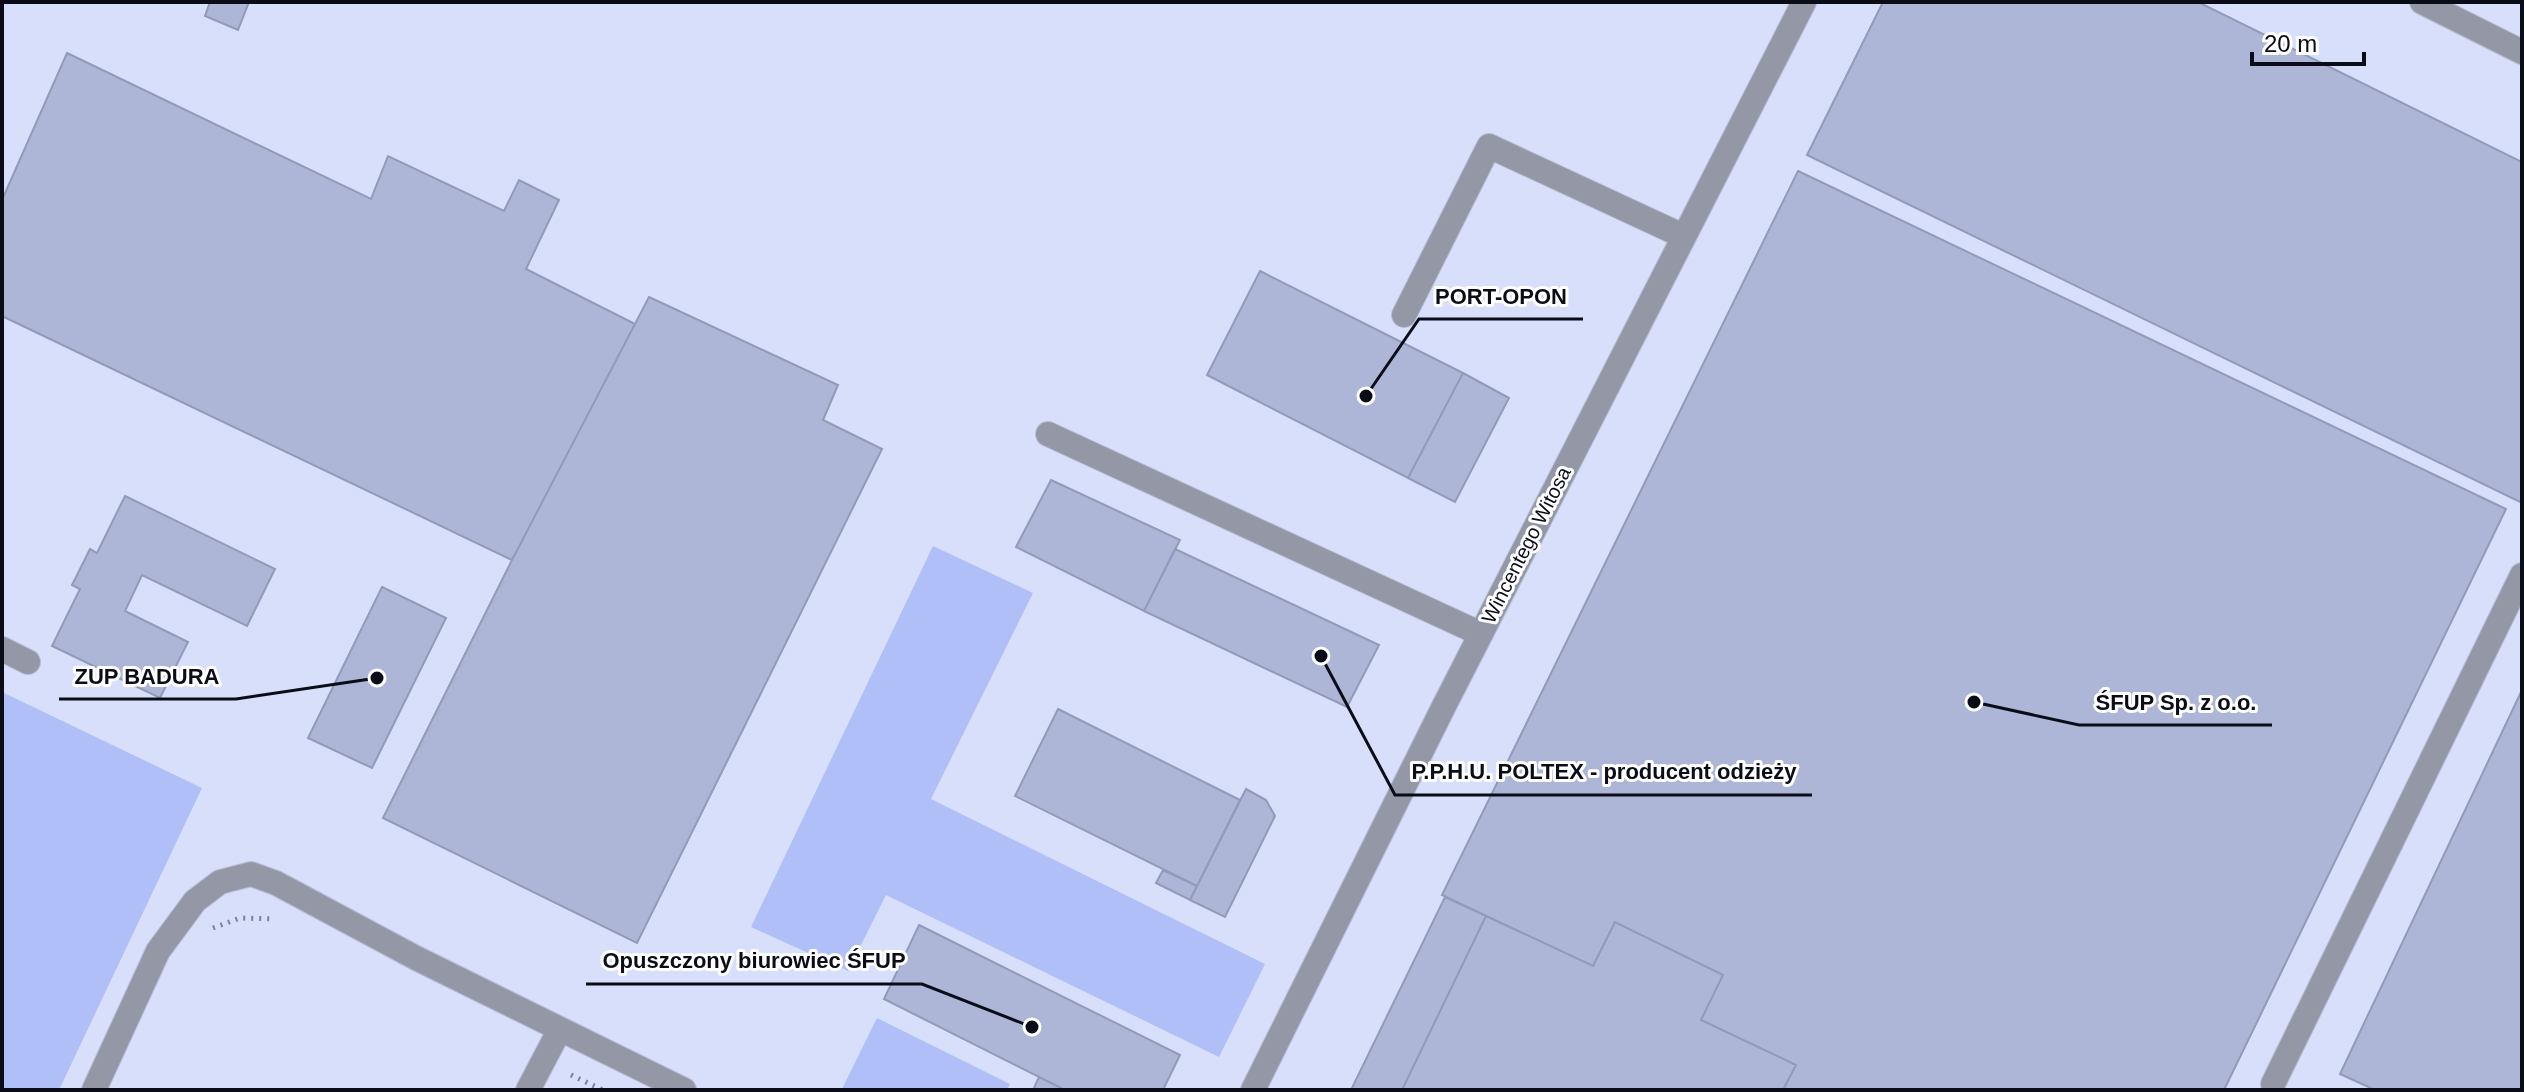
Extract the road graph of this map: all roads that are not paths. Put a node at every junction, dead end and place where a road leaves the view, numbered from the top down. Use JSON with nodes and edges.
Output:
{"nodes":[{"id":1,"x":1804,"y":2,"type":"edge"},
{"id":2,"x":2422,"y":2,"type":"edge"},
{"id":3,"x":2522,"y":52,"type":"edge"},
{"id":4,"x":1683,"y":236,"type":"junction"},
{"id":5,"x":1404,"y":315,"type":"dead end"},
{"id":6,"x":1048,"y":434,"type":"dead end"},
{"id":7,"x":2522,"y":575,"type":"edge"},
{"id":8,"x":1481,"y":634,"type":"junction"},
{"id":9,"x":2,"y":649,"type":"edge"},
{"id":10,"x":28,"y":662,"type":"dead end"},
{"id":11,"x":560,"y":1029,"type":"junction"},
{"id":12,"x":2276,"y":1088,"type":"edge"},
{"id":13,"x":94,"y":1090,"type":"edge"},
{"id":14,"x":528,"y":1090,"type":"edge"},
{"id":15,"x":684,"y":1090,"type":"edge"},
{"id":16,"x":1253,"y":1090,"type":"edge"}],
"edges":[{"from":1,"to":4,"type":"street","name":"Wincentego Witosa"},
{"from":2,"to":3,"type":"street"},
{"from":4,"to":5,"type":"street"},
{"from":4,"to":8,"type":"street","name":"Wincentego Witosa"},
{"from":6,"to":8,"type":"street"},
{"from":7,"to":12,"type":"street"},
{"from":8,"to":16,"type":"street","name":"Wincentego Witosa"},
{"from":9,"to":10,"type":"street"},
{"from":11,"to":13,"type":"street"},
{"from":11,"to":14,"type":"street"},
{"from":11,"to":15,"type":"street"}]}
